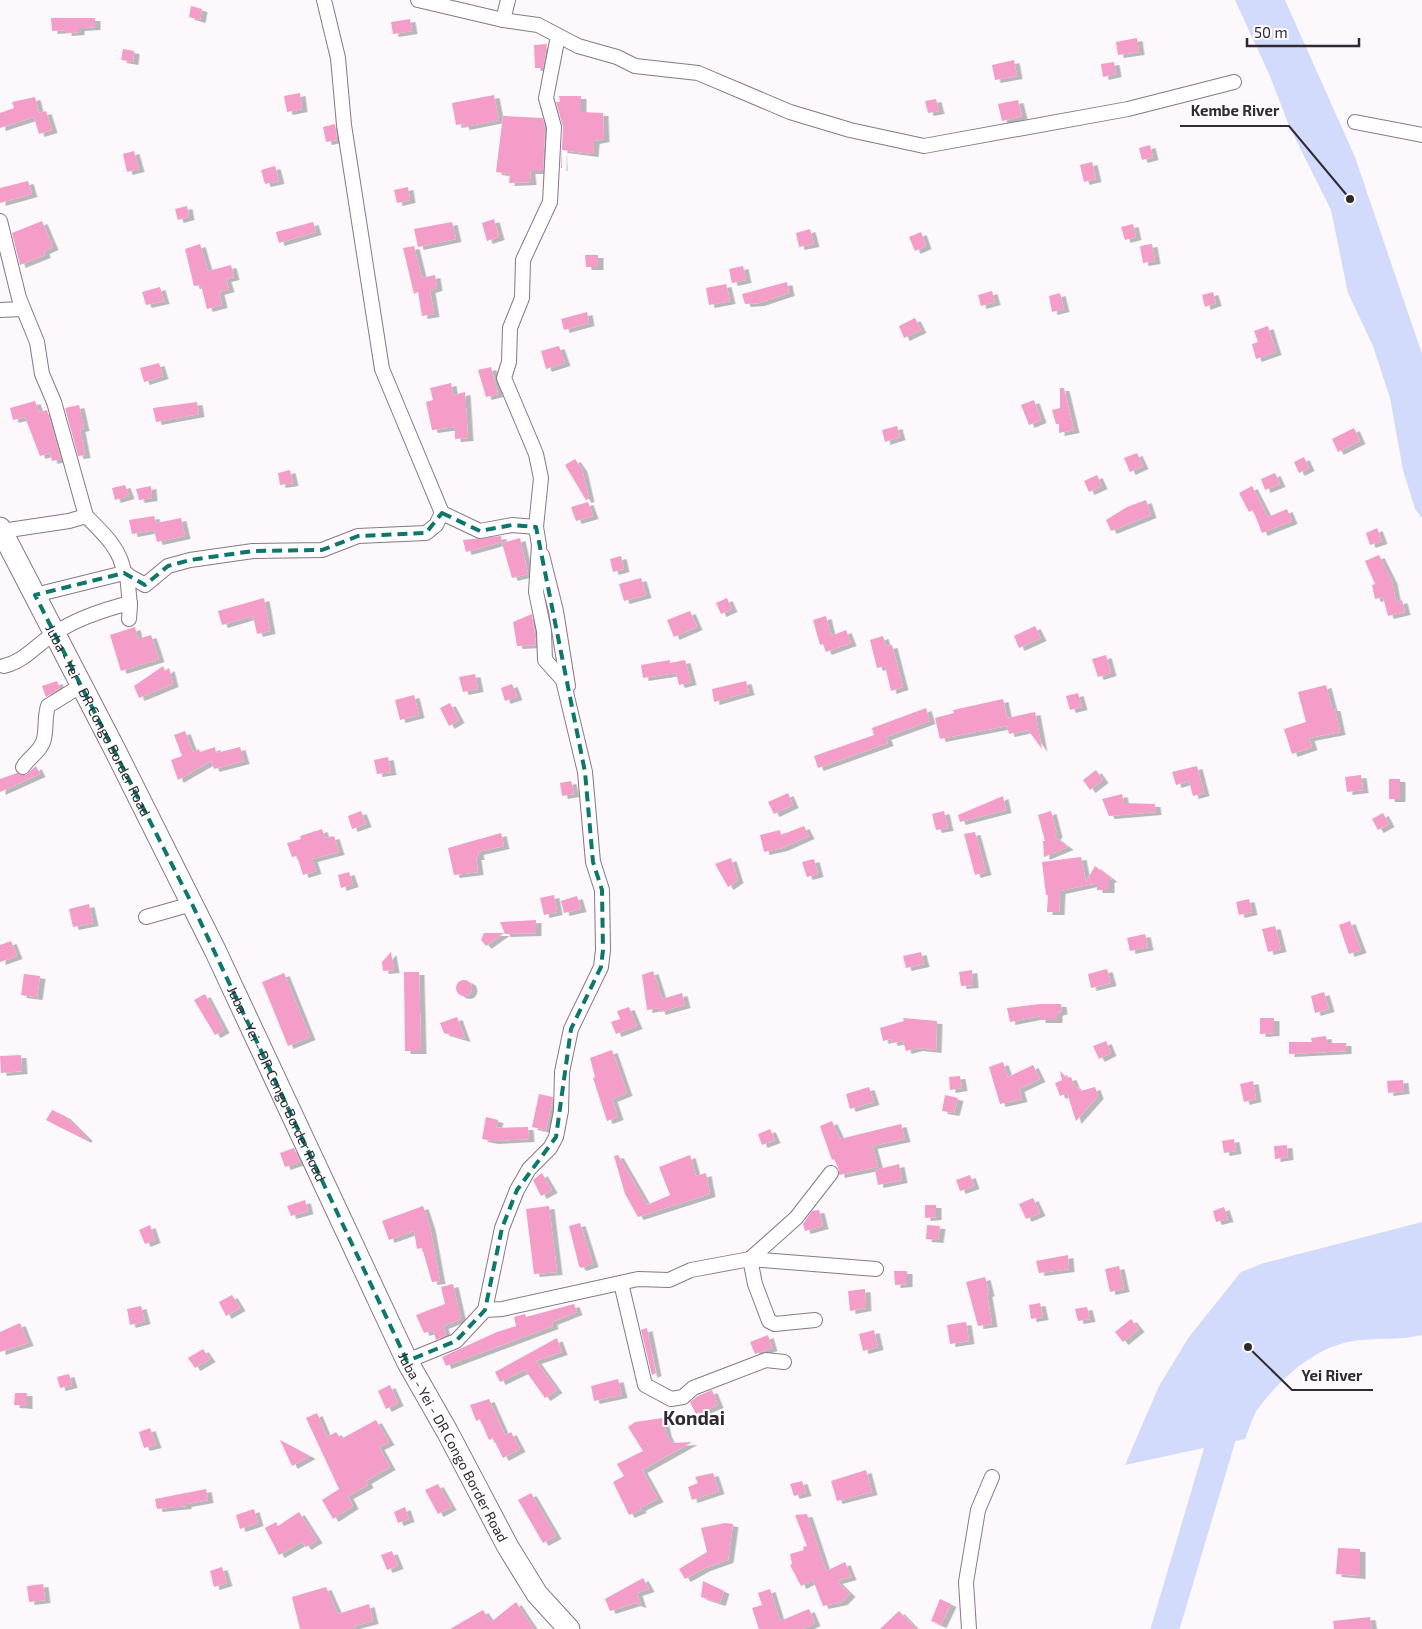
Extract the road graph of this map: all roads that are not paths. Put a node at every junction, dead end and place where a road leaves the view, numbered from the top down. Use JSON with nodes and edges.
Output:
{"nodes":[{"id":1,"x":324,"y":0,"type":"edge"},
{"id":2,"x":418,"y":0,"type":"edge"},
{"id":3,"x":508,"y":0,"type":"edge"},
{"id":4,"x":503,"y":20,"type":"junction"},
{"id":5,"x":558,"y":36,"type":"junction"},
{"id":6,"x":1234,"y":82,"type":"dead end"},
{"id":7,"x":1355,"y":122,"type":"dead end"},
{"id":8,"x":1422,"y":135,"type":"edge"},
{"id":9,"x":0,"y":221,"type":"edge"},
{"id":10,"x":23,"y":309,"type":"junction"},
{"id":11,"x":0,"y":310,"type":"edge"},
{"id":12,"x":442,"y":513,"type":"junction"},
{"id":13,"x":86,"y":516,"type":"junction"},
{"id":14,"x":536,"y":528,"type":"junction"},
{"id":15,"x":1,"y":529,"type":"edge"},
{"id":16,"x":539,"y":545,"type":"junction"},
{"id":17,"x":126,"y":573,"type":"junction"},
{"id":18,"x":35,"y":595,"type":"junction"},
{"id":19,"x":130,"y":603,"type":"junction"},
{"id":20,"x":129,"y":618,"type":"dead end"},
{"id":21,"x":54,"y":633,"type":"junction"},
{"id":22,"x":4,"y":666,"type":"dead end"},
{"id":23,"x":82,"y":685,"type":"junction"},
{"id":24,"x":572,"y":723,"type":"junction"},
{"id":25,"x":23,"y":767,"type":"dead end"},
{"id":26,"x":192,"y":904,"type":"junction"},
{"id":27,"x":146,"y":917,"type":"dead end"},
{"id":28,"x":831,"y":1173,"type":"dead end"},
{"id":29,"x":750,"y":1259,"type":"junction"},
{"id":30,"x":876,"y":1269,"type":"dead end"},
{"id":31,"x":621,"y":1283,"type":"junction"},
{"id":32,"x":485,"y":1310,"type":"junction"},
{"id":33,"x":815,"y":1320,"type":"dead end"},
{"id":34,"x":407,"y":1361,"type":"junction"},
{"id":35,"x":784,"y":1362,"type":"dead end"},
{"id":36,"x":992,"y":1477,"type":"dead end"},
{"id":37,"x":569,"y":1629,"type":"edge"},
{"id":38,"x":969,"y":1629,"type":"edge"}],
"edges":[{"from":1,"to":12,"type":"street"},
{"from":2,"to":4,"type":"street"},
{"from":3,"to":4,"type":"street"},
{"from":4,"to":5,"type":"street"},
{"from":5,"to":6,"type":"street"},
{"from":5,"to":14,"type":"street"},
{"from":7,"to":8,"type":"street"},
{"from":9,"to":10,"type":"street"},
{"from":10,"to":11,"type":"street"},
{"from":10,"to":13,"type":"street"},
{"from":12,"to":14,"type":"street"},
{"from":12,"to":17,"type":"street"},
{"from":13,"to":15,"type":"street"},
{"from":13,"to":17,"type":"street"},
{"from":14,"to":16,"type":"street"},
{"from":15,"to":18,"type":"main road","name":"Juba - Yei - DR Congo Border Road"},
{"from":16,"to":24,"type":"street"},
{"from":16,"to":24,"type":"street"},
{"from":17,"to":18,"type":"street"},
{"from":17,"to":19,"type":"street"},
{"from":18,"to":21,"type":"main road","name":"Juba - Yei - DR Congo Border Road"},
{"from":19,"to":20,"type":"street"},
{"from":19,"to":21,"type":"street"},
{"from":21,"to":22,"type":"street"},
{"from":21,"to":23,"type":"main road","name":"Juba - Yei - DR Congo Border Road"},
{"from":23,"to":25,"type":"street"},
{"from":23,"to":26,"type":"main road","name":"Juba - Yei - DR Congo Border Road"},
{"from":24,"to":32,"type":"street"},
{"from":26,"to":27,"type":"street"},
{"from":26,"to":34,"type":"main road","name":"Juba - Yei - DR Congo Border Road"},
{"from":28,"to":29,"type":"street"},
{"from":29,"to":30,"type":"street"},
{"from":29,"to":31,"type":"street"},
{"from":29,"to":33,"type":"street"},
{"from":31,"to":32,"type":"street"},
{"from":31,"to":35,"type":"street"},
{"from":32,"to":34,"type":"street"},
{"from":34,"to":37,"type":"main road","name":"Juba - Yei - DR Congo Border Road"},
{"from":36,"to":38,"type":"street"}]}
